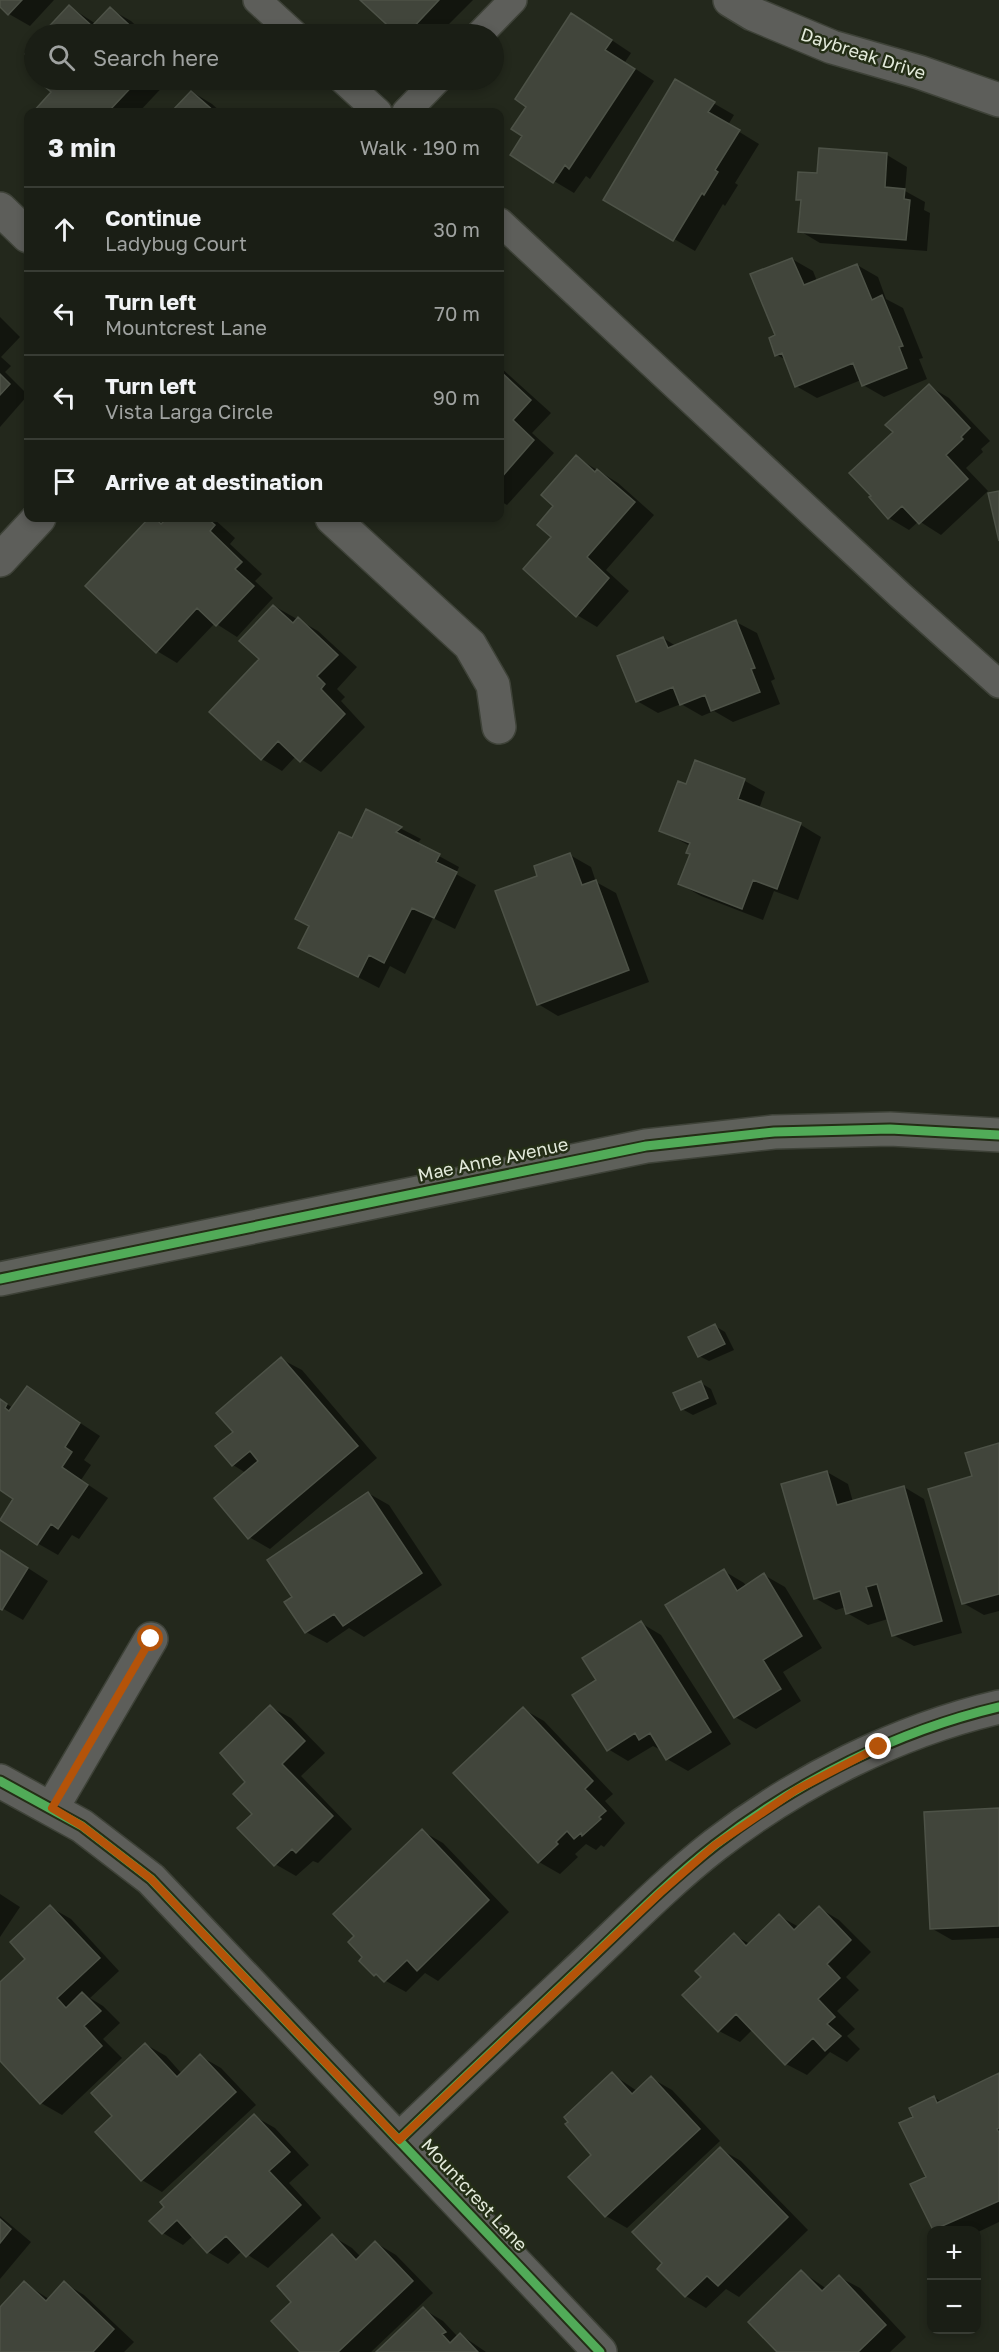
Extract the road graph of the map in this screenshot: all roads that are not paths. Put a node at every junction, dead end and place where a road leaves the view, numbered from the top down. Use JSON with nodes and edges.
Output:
{"nodes":[{"id":1,"x":257,"y":0,"type":"edge"},
{"id":2,"x":513,"y":0,"type":"edge"},
{"id":3,"x":730,"y":0,"type":"edge"},
{"id":4,"x":283,"y":24,"type":"edge"},
{"id":5,"x":490,"y":24,"type":"edge"},
{"id":6,"x":354,"y":90,"type":"edge"},
{"id":7,"x":427,"y":90,"type":"edge"},
{"id":8,"x":999,"y":100,"type":"edge"},
{"id":9,"x":374,"y":108,"type":"edge"},
{"id":10,"x":410,"y":108,"type":"edge"},
{"id":11,"x":0,"y":209,"type":"edge"},
{"id":12,"x":504,"y":226,"type":"edge"},
{"id":13,"x":24,"y":232,"type":"edge"},
{"id":14,"x":35,"y":522,"type":"edge"},
{"id":15,"x":336,"y":522,"type":"edge"},
{"id":16,"x":0,"y":560,"type":"edge"},
{"id":17,"x":999,"y":684,"type":"edge"},
{"id":18,"x":500,"y":727,"type":"dead end"},
{"id":19,"x":999,"y":1135,"type":"edge"},
{"id":20,"x":0,"y":1279,"type":"edge"},
{"id":21,"x":151,"y":1639,"type":"dead end"},
{"id":22,"x":999,"y":1707,"type":"edge"},
{"id":23,"x":0,"y":1781,"type":"edge"},
{"id":24,"x":52,"y":1808,"type":"junction"},
{"id":25,"x":399,"y":2140,"type":"junction"},
{"id":26,"x":600,"y":2352,"type":"edge"}],
"edges":[{"from":1,"to":4,"type":"lane"},
{"from":2,"to":5,"type":"lane"},
{"from":3,"to":8,"type":"street","name":"Daybreak Drive"},
{"from":6,"to":9,"type":"lane"},
{"from":7,"to":10,"type":"lane"},
{"from":11,"to":13,"type":"street"},
{"from":12,"to":17,"type":"lane"},
{"from":14,"to":16,"type":"street"},
{"from":15,"to":18,"type":"street"},
{"from":19,"to":20,"type":"main road","name":"Mae Anne Avenue"},
{"from":21,"to":24,"type":"street"},
{"from":22,"to":25,"type":"street"},
{"from":23,"to":24,"type":"street","name":"Mountcrest Lane"},
{"from":24,"to":25,"type":"street","name":"Mountcrest Lane"},
{"from":25,"to":26,"type":"street","name":"Mountcrest Lane"}]}
